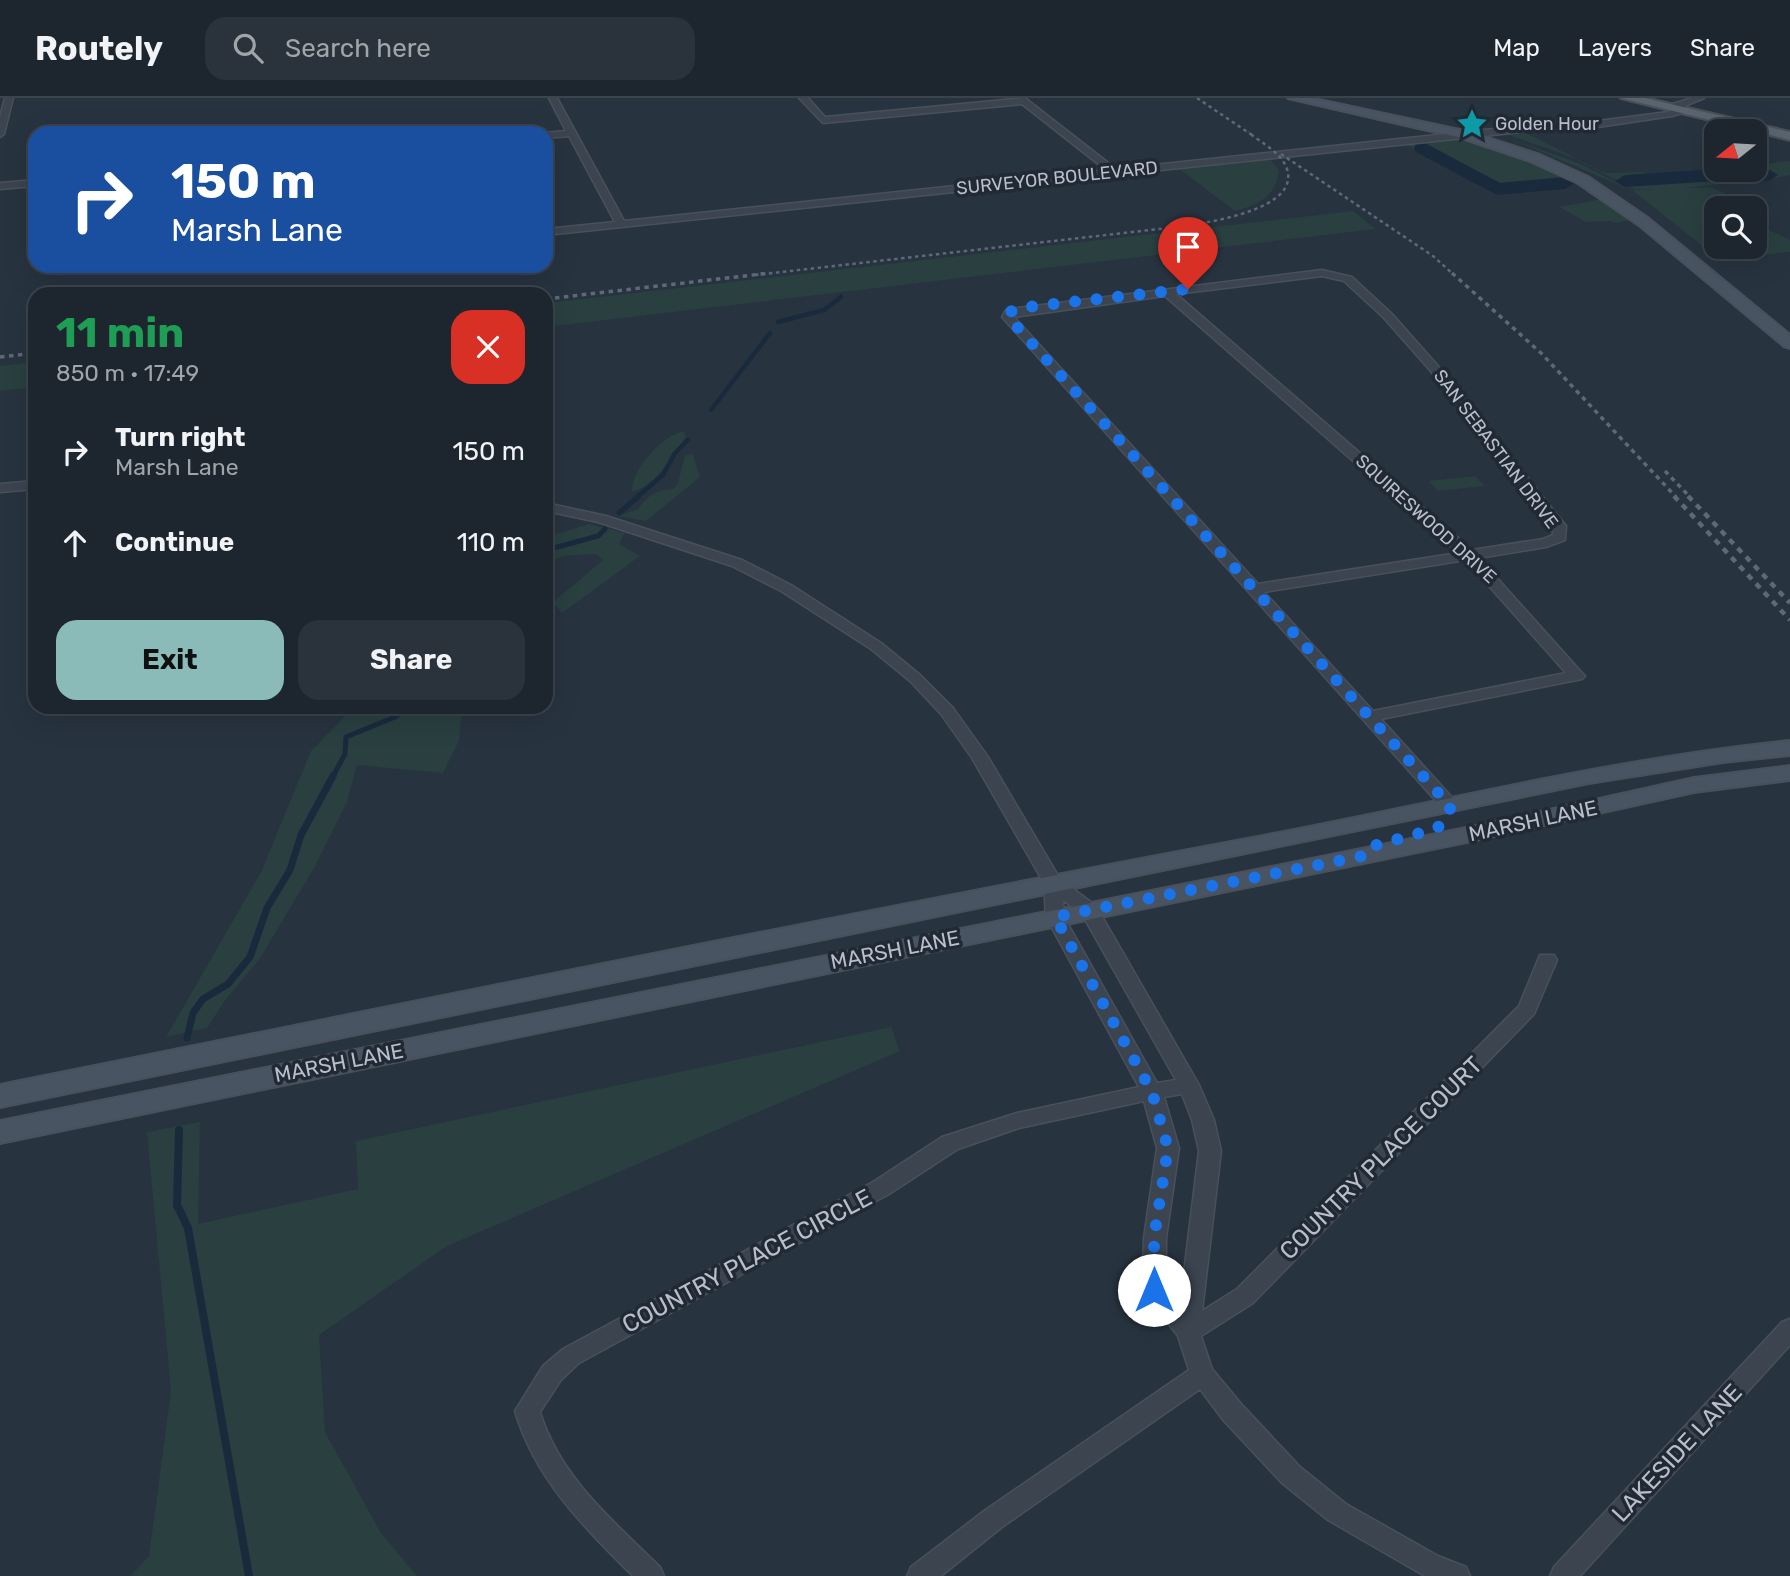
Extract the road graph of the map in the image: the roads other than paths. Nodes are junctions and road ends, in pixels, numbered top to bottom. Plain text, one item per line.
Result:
1 (9, 98) edge
2 (553, 98) edge
3 (803, 98) edge
4 (1294, 98) edge
5 (1321, 98) edge
6 (1628, 98) edge
7 (1700, 98) edge
8 (1022, 99) edge
9 (1661, 103) edge
10 (1682, 108) junction
11 (1718, 119) edge
12 (1635, 120) junction
13 (1704, 121) edge
14 (1568, 124) junction
15 (1790, 130) edge
16 (1768, 131) edge
17 (571, 133) junction
18 (1481, 133) junction
19 (0, 134) edge
20 (553, 134) edge
21 (1465, 135) junction
22 (1790, 136) edge
23 (1114, 172) junction
24 (28, 184) edge
25 (0, 186) edge
26 (621, 225) junction
27 (553, 231) edge
28 (1166, 291) junction
29 (1790, 323) edge
30 (1790, 343) edge
31 (28, 486) edge
32 (0, 488) edge
33 (553, 509) edge
34 (1471, 555) junction
35 (1255, 589) junction
36 (1369, 717) junction
37 (1790, 748) edge
38 (1790, 773) edge
39 (1451, 807) junction
40 (1564, 814) junction
41 (1368, 855) junction
42 (1053, 883) junction
43 (1089, 910) junction
44 (1055, 917) junction
45 (1547, 960) dead end
46 (1189, 1085) junction
47 (1152, 1092) junction
48 (0, 1096) edge
49 (0, 1132) edge
50 (1790, 1329) edge
51 (1188, 1332) junction
52 (1202, 1374) junction
53 (651, 1576) edge
54 (920, 1576) edge
55 (1457, 1576) edge
56 (1563, 1576) edge

1 - 19 street
2 - 17 street
3 - 8 street
4 - 21 main road
5 - 18 main road
6 - 9 main road
7 - 10 street, SURVEYOR BOULEVARD
8 - 23 street
9 - 10 main road
9 - 14 street, SURVEYOR BOULEVARD
10 - 11 main road
10 - 12 street, SURVEYOR BOULEVARD
10 - 15 main road
12 - 13 main road
12 - 14 street, SURVEYOR BOULEVARD
14 - 18 street, SURVEYOR BOULEVARD
16 - 22 main road
17 - 20 street
17 - 26 street
18 - 21 street, SURVEYOR BOULEVARD
18 - 29 main road
21 - 23 street, SURVEYOR BOULEVARD
21 - 30 main road
23 - 26 street, SURVEYOR BOULEVARD
24 - 25 street
26 - 27 street, SURVEYOR BOULEVARD
28 - 34 street, SQUIRESWOOD DRIVE
28 - 34 street, SAN SEBASTIAN DRIVE
28 - 35 street
31 - 32 street
33 - 42 street
34 - 35 street, SAN SEBASTIAN DRIVE
34 - 36 street, SQUIRESWOOD DRIVE
35 - 36 street
36 - 39 street
37 - 39 main road, MARSH LANE
38 - 40 main road, MARSH LANE
39 - 40 main road
39 - 41 main road
39 - 42 main road, MARSH LANE
40 - 41 main road, MARSH LANE
41 - 43 main road, MARSH LANE
42 - 43 street
42 - 44 street
42 - 48 main road, MARSH LANE
43 - 44 main road, MARSH LANE
43 - 46 street
44 - 47 street
44 - 49 main road, MARSH LANE
45 - 51 street, COUNTRY PLACE COURT
46 - 47 street, COUNTRY PLACE CIRCLE
46 - 51 street
47 - 51 street
47 - 53 street, COUNTRY PLACE CIRCLE
50 - 56 street, LAKESIDE LANE
51 - 52 street
52 - 54 street
52 - 55 street

